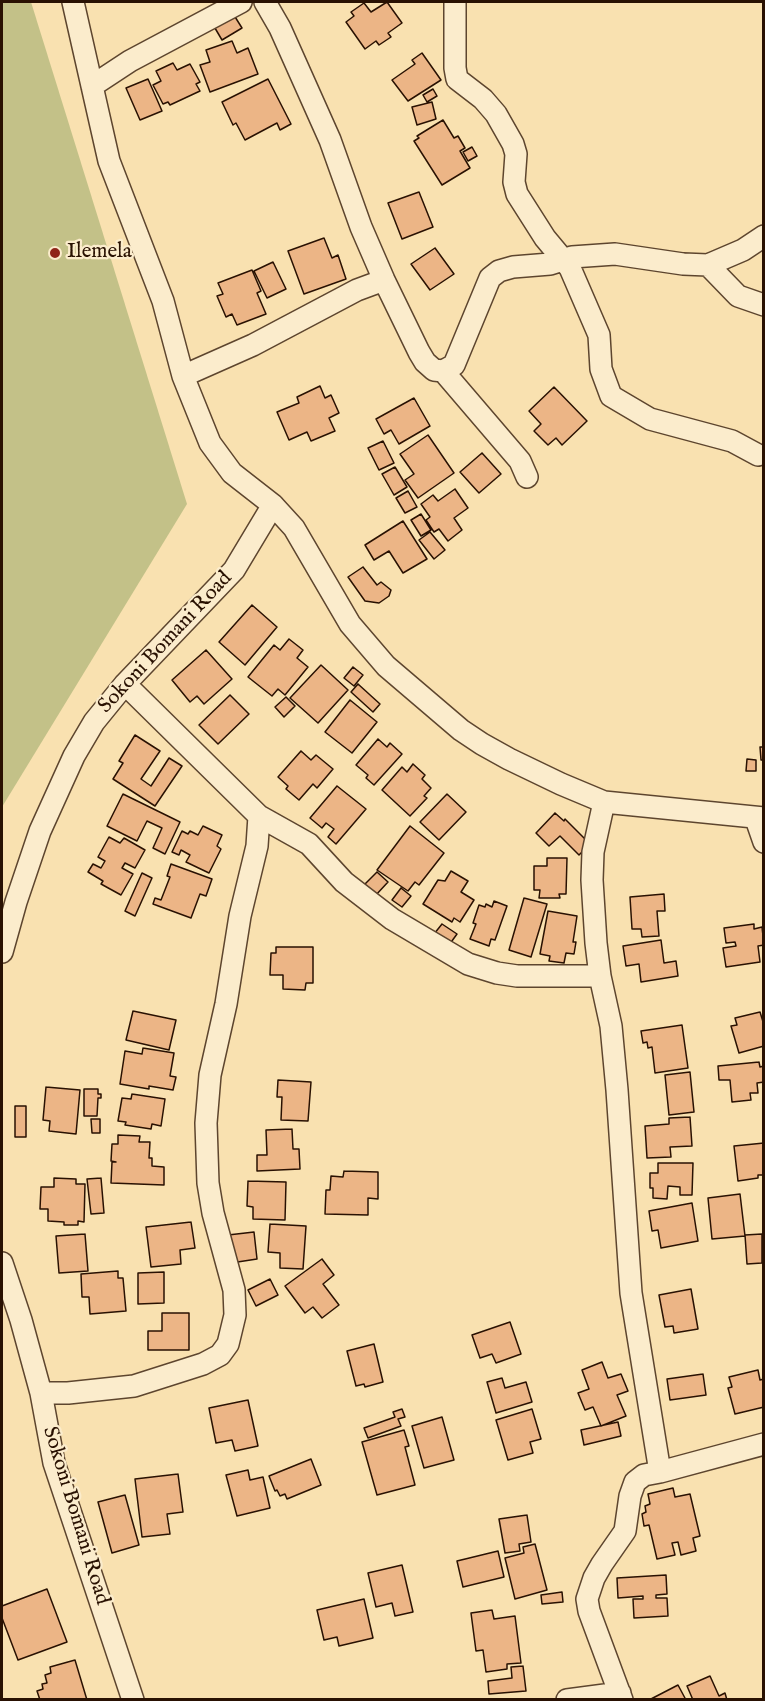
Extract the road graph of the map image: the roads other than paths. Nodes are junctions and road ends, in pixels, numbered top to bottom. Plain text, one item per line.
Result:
1 (73, 2) edge
2 (241, 2) edge
3 (265, 2) edge
4 (455, 2) edge
5 (93, 86) junction
6 (764, 236) edge
7 (564, 260) junction
8 (708, 266) junction
9 (384, 280) junction
10 (764, 305) edge
11 (444, 371) junction
12 (183, 375) junction
13 (758, 455) dead end
14 (527, 477) dead end
15 (273, 505) junction
16 (125, 684) junction
17 (604, 802) junction
18 (260, 816) junction
19 (760, 819) edge
20 (764, 842) edge
21 (2, 952) edge
22 (600, 976) junction
23 (2, 1263) edge
24 (41, 1393) junction
25 (764, 1444) edge
26 (660, 1472) junction
27 (621, 1696) edge
28 (133, 1700) edge
29 (567, 1700) edge

1 - 5 street
2 - 5 street
3 - 9 street
4 - 7 street
5 - 12 street
6 - 8 street
7 - 8 street
7 - 11 street
7 - 13 street
8 - 10 street
9 - 11 street
9 - 12 street
11 - 14 street
12 - 15 street
15 - 16 street, Sokoni Bomani Road
15 - 17 street
16 - 18 street
16 - 21 street, Sokoni Bomani Road
17 - 19 street
17 - 22 street
18 - 22 street
18 - 24 street
19 - 20 street
22 - 26 street
23 - 24 street, Sokoni Bomani Road
24 - 28 street, Sokoni Bomani Road
25 - 26 street
26 - 27 street
27 - 29 street

